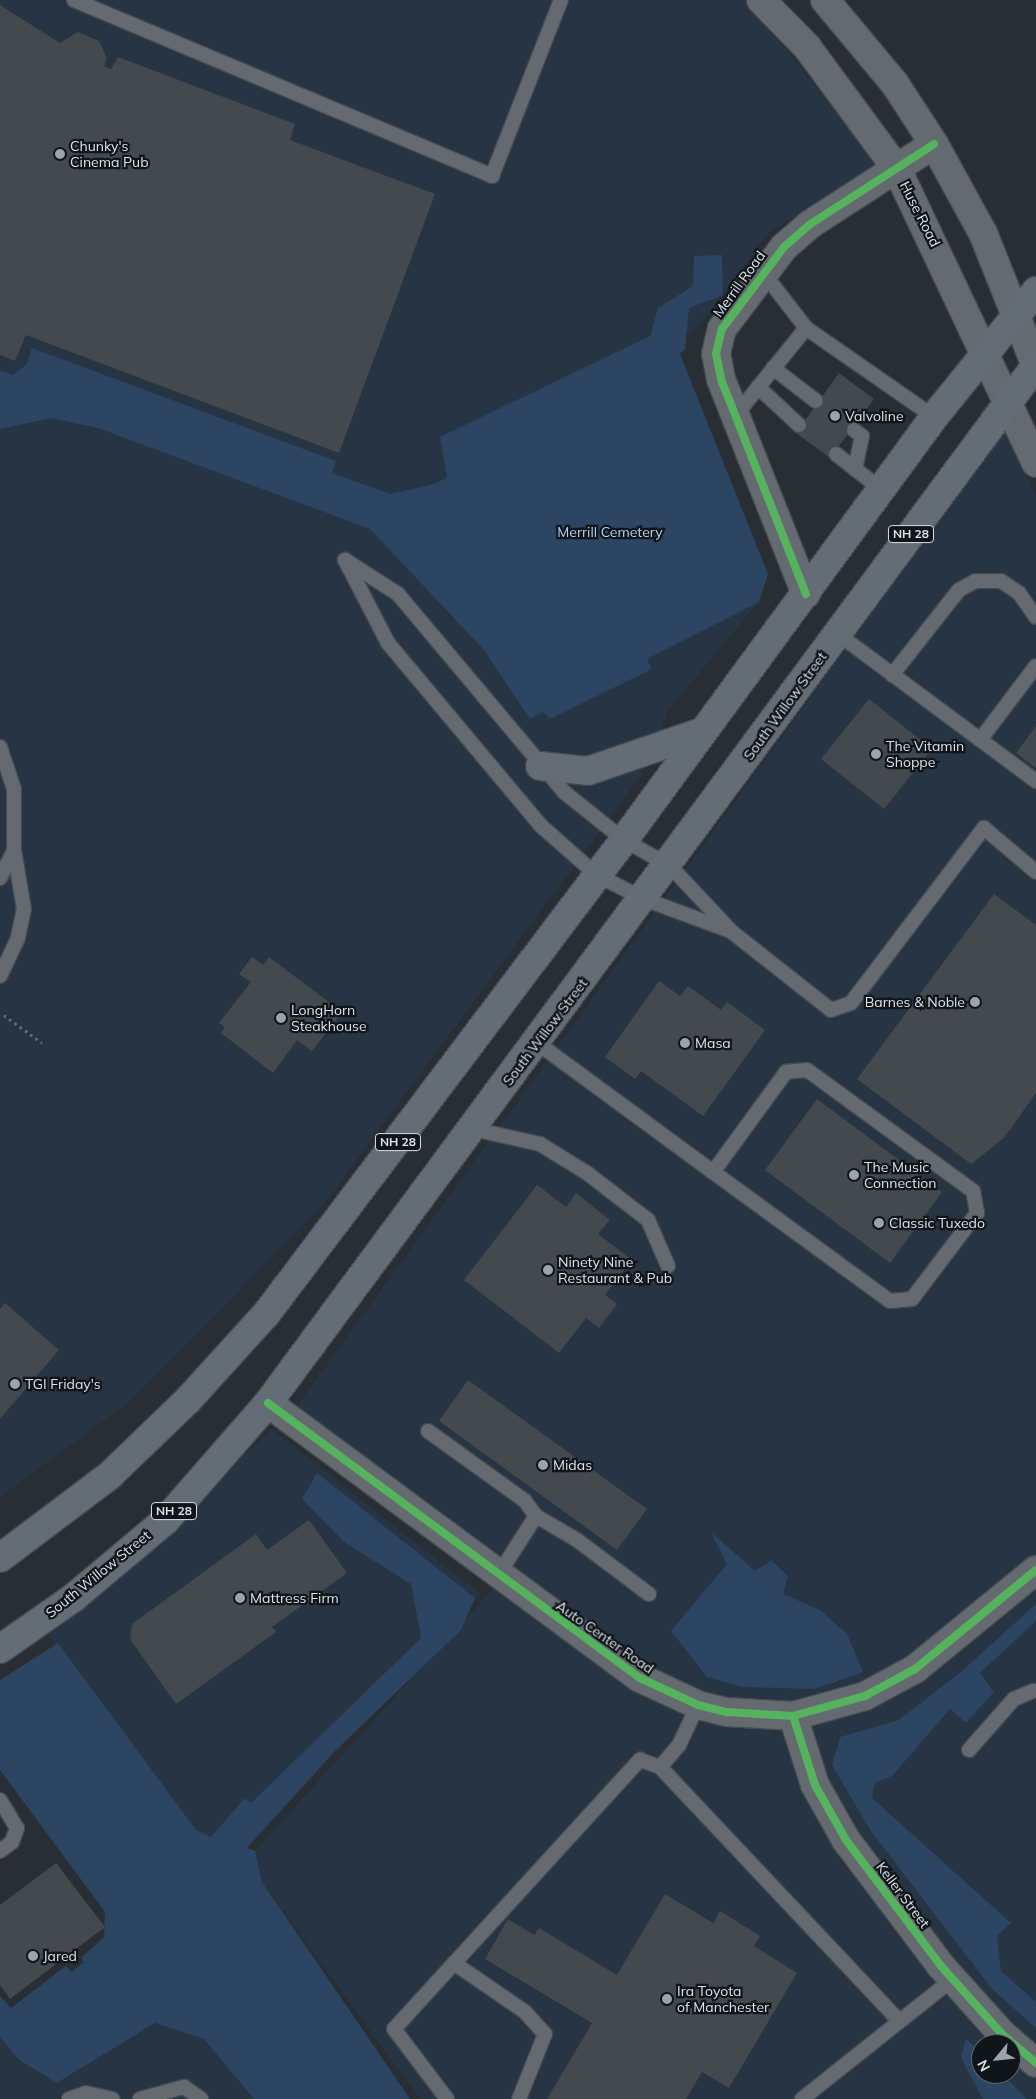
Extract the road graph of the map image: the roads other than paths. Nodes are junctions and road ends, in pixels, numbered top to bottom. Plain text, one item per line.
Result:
1 (74, 0) edge
2 (561, 0) edge
3 (761, 0) edge
4 (825, 0) edge
5 (934, 144) junction
6 (897, 169) junction
7 (762, 271) junction
8 (1036, 291) edge
9 (1014, 316) junction
10 (806, 328) junction
11 (983, 353) junction
12 (1036, 366) edge
13 (773, 368) junction
14 (758, 387) junction
15 (816, 401) dead end
16 (1006, 402) junction
17 (735, 416) junction
18 (934, 417) junction
19 (800, 425) dead end
20 (854, 430) dead end
21 (836, 454) dead end
22 (1036, 463) edge
23 (855, 469) junction
24 (882, 490) junction
25 (806, 594) junction
26 (1036, 617) edge
27 (838, 634) junction
28 (1036, 666) edge
29 (892, 674) junction
30 (701, 732) junction
31 (980, 740) junction
32 (0, 747) edge
33 (540, 766) junction
34 (1036, 782) edge
35 (624, 840) junction
36 (14, 850) junction
37 (670, 866) junction
38 (1036, 872) edge
39 (597, 874) junction
40 (0, 878) edge
41 (644, 899) junction
42 (732, 932) junction
43 (0, 976) edge
44 (536, 1042) junction
45 (473, 1129) junction
46 (713, 1172) junction
47 (668, 1266) dead end
48 (268, 1403) junction
49 (428, 1432) dead end
50 (536, 1516) junction
51 (0, 1558) edge
52 (1036, 1570) edge
53 (498, 1576) junction
54 (649, 1594) dead end
55 (0, 1649) edge
56 (1033, 1692) dead end
57 (698, 1705) junction
58 (793, 1716) junction
59 (969, 1750) dead end
60 (660, 1767) junction
61 (0, 1800) edge
62 (0, 1851) edge
63 (454, 1963) junction
64 (953, 1979) junction
65 (899, 2021) junction
66 (1036, 2063) edge
67 (69, 2099) edge
68 (112, 2099) edge
69 (140, 2099) edge
70 (201, 2099) edge
71 (447, 2099) edge
72 (519, 2099) edge
73 (802, 2099) edge

1 - 2 lane
3 - 6 street, Huse Road
4 - 5 street
5 - 6 street, Merrill Road
5 - 9 street
6 - 7 street, Merrill Road
6 - 11 street, Huse Road
7 - 10 lane
7 - 17 street, Merrill Road
8 - 9 main road, NH 28
9 - 11 main road, NH 28
9 - 12 street
10 - 13 lane
10 - 18 lane
11 - 16 street, Huse Road
11 - 18 main road, NH 28
12 - 16 main road, South Willow Street / NH 28
13 - 14 lane
13 - 15 lane
14 - 17 lane
14 - 19 lane
16 - 22 street, Huse Road
16 - 27 main road, South Willow Street / NH 28
17 - 25 street, Merrill Road
18 - 24 main road, NH 28
20 - 23 lane
21 - 23 lane
23 - 24 lane
24 - 25 main road, NH 28
25 - 30 main road, NH 28
26 - 29 lane
27 - 29 lane
27 - 37 main road, South Willow Street / NH 28
28 - 31 lane
29 - 31 lane
30 - 33 main road
30 - 35 main road, NH 28
31 - 34 lane
32 - 36 lane
33 - 35 lane
33 - 39 lane
35 - 37 lane
35 - 39 main road, NH 28
36 - 40 lane
36 - 43 lane
37 - 41 main road, South Willow Street / NH 28
37 - 42 lane
38 - 42 lane
39 - 41 lane
39 - 51 main road, NH 28
41 - 42 lane
41 - 44 main road, South Willow Street / NH 28
44 - 45 main road, South Willow Street / NH 28
44 - 46 lane
45 - 47 lane
45 - 48 main road, South Willow Street / NH 28
46 - 46 lane
48 - 53 street, Auto Center Road
48 - 55 main road, South Willow Street / NH 28
49 - 50 lane
50 - 53 lane
50 - 54 lane
52 - 58 street, Auto Center Road
53 - 57 street, Auto Center Road
56 - 59 lane
57 - 58 street, Auto Center Road
57 - 60 lane
58 - 64 street, Keller Street
60 - 63 lane
60 - 65 lane
61 - 62 lane
63 - 71 lane
63 - 72 lane
64 - 65 lane
64 - 66 street, Keller Street
65 - 73 lane
67 - 68 lane
69 - 70 lane

